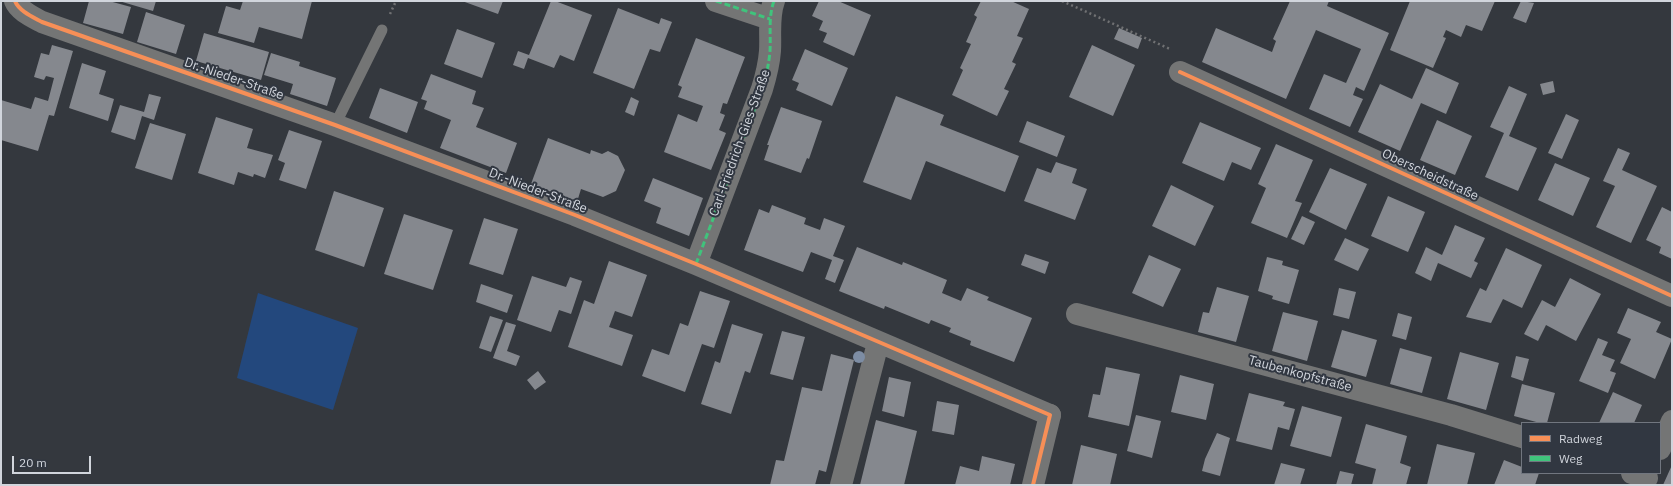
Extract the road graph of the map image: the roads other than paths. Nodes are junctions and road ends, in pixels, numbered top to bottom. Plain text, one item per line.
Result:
1 (15, 1) edge
2 (716, 1) edge
3 (772, 10) edge
4 (382, 30) dead end
5 (1178, 62) road end
6 (335, 125) junction
7 (696, 264) junction
8 (1672, 296) edge
9 (1077, 314) dead end
10 (878, 343) junction
11 (1671, 424) edge
12 (1521, 437) edge
13 (1661, 447) edge
14 (841, 485) edge
15 (1033, 485) edge

1 - 6 street, Dr.-Nieder-Straße
2 - 3 street, Carl-Friedrich-Gies-Straße
3 - 7 street, Carl-Friedrich-Gies-Straße
4 - 6 lane
5 - 8 street, Oberscheidstraße
6 - 7 street, Dr.-Nieder-Straße
7 - 10 street, Dr.-Nieder-Straße
9 - 12 street, Taubenkopfstraße
10 - 14 street
10 - 15 street, Dr.-Nieder-Straße
11 - 13 street

